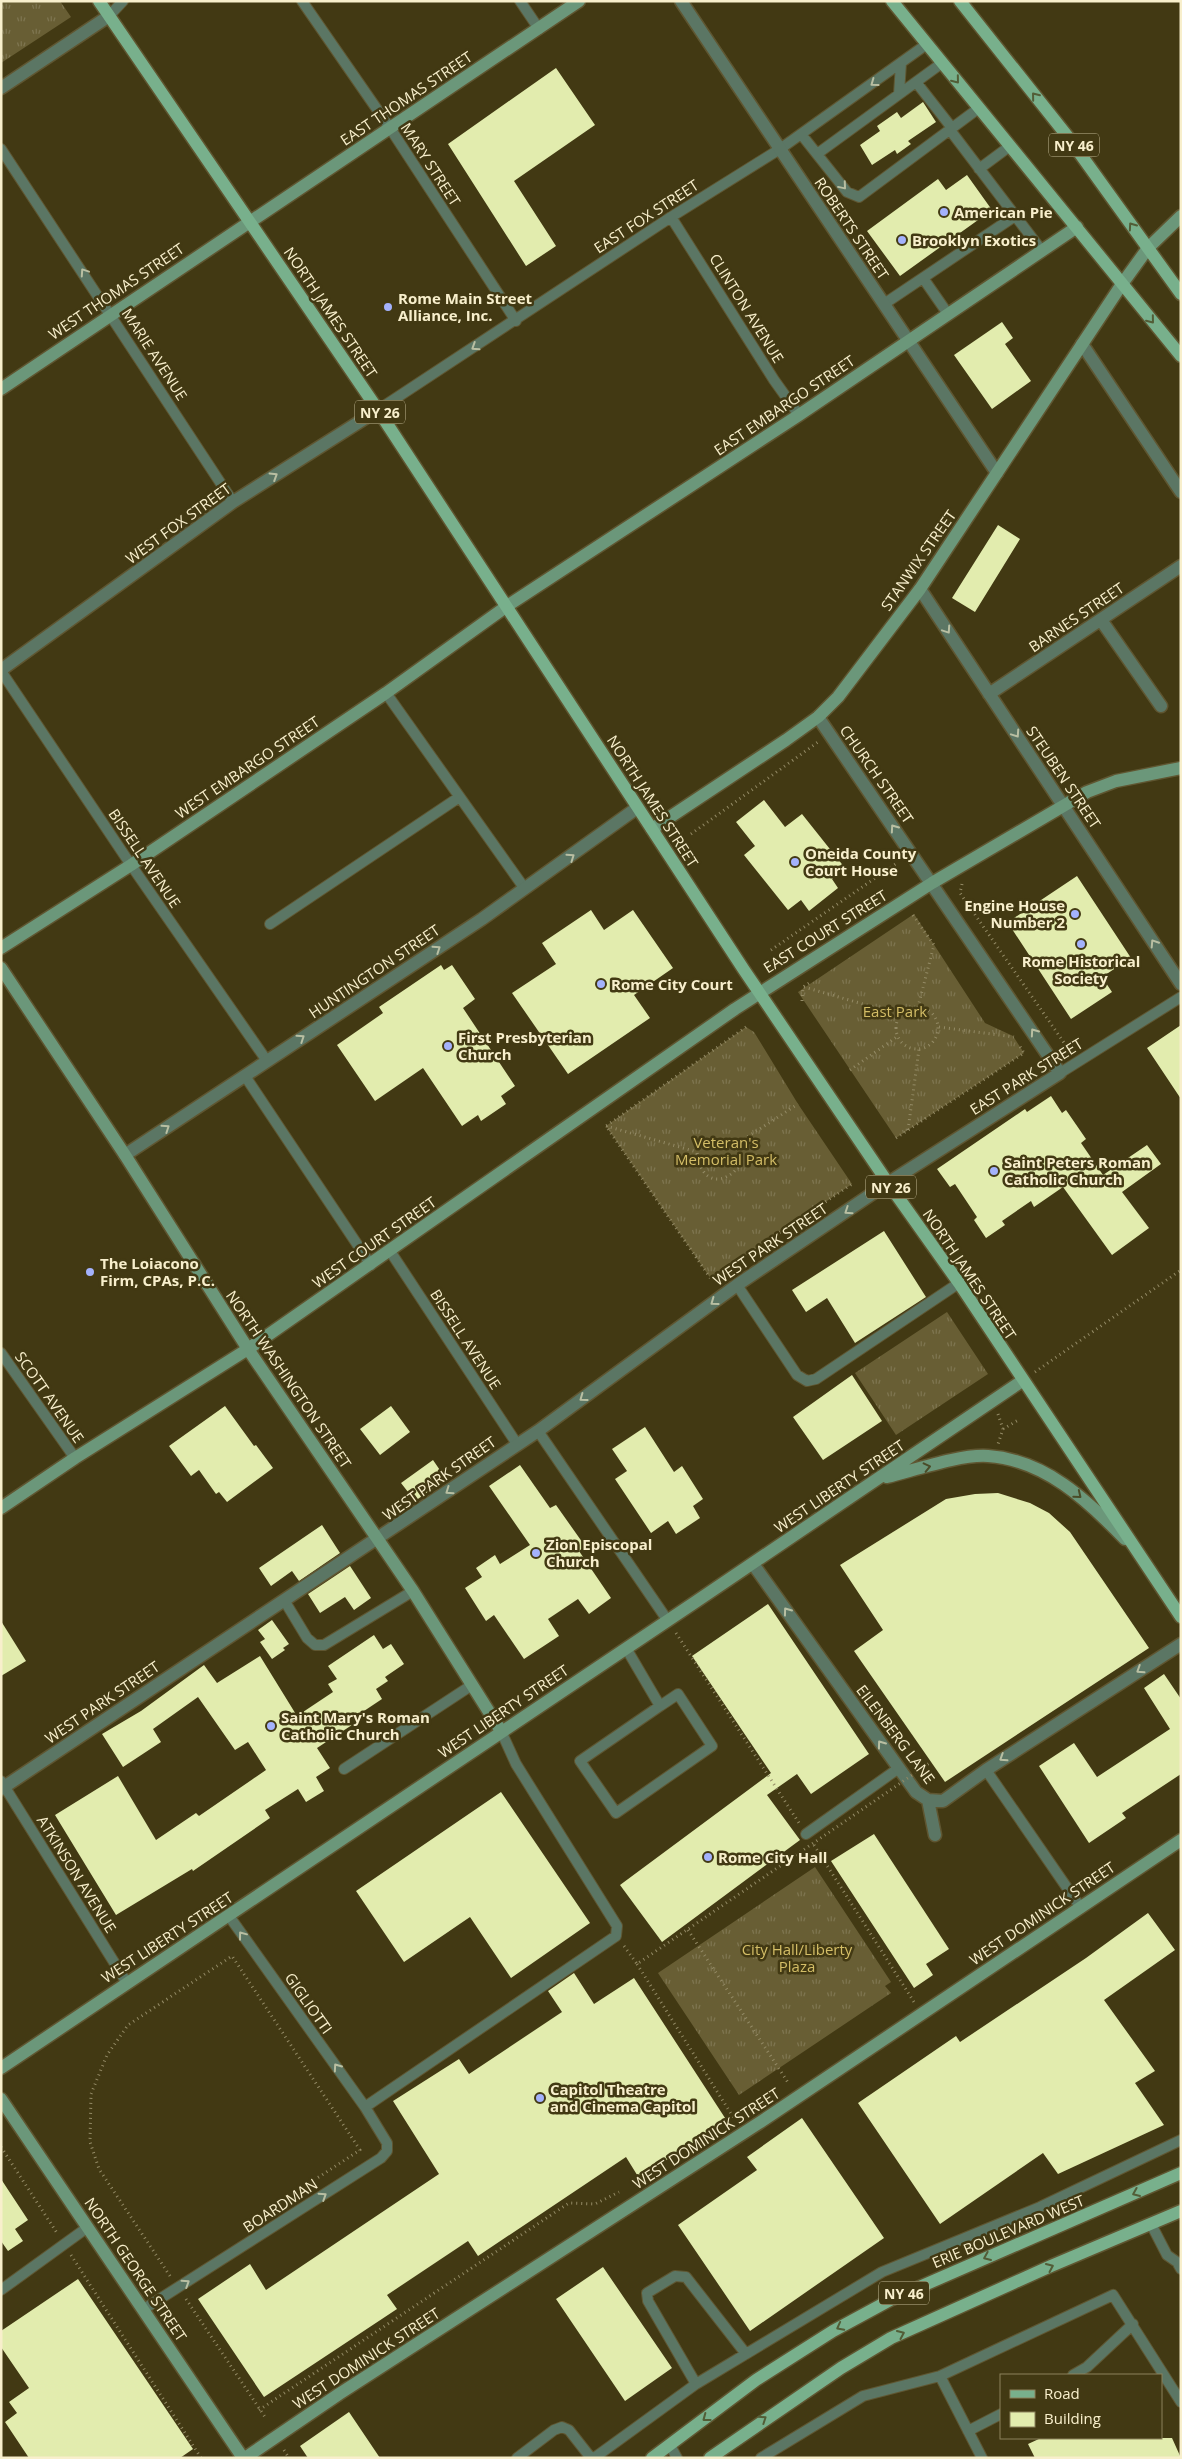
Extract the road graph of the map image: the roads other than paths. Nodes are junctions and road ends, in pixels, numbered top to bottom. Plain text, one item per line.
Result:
1 (99, 1) edge
2 (123, 1) edge
3 (302, 1) edge
4 (520, 1) edge
5 (580, 1) edge
6 (681, 1) edge
7 (892, 1) edge
8 (960, 1) edge
9 (109, 16) junction
10 (538, 29) junction
11 (927, 44) junction
12 (901, 63) junction
13 (942, 63) junction
14 (916, 82) junction
15 (1, 88) edge
16 (899, 94) junction
17 (979, 108) junction
18 (390, 128) junction
19 (951, 129) junction
20 (801, 134) junction
21 (1010, 146) junction
22 (1, 148) edge
23 (780, 149) junction
24 (817, 154) junction
25 (979, 169) junction
26 (671, 216) junction
27 (1015, 216) junction
28 (1181, 216) edge
29 (250, 221) junction
30 (1076, 227) junction
31 (1148, 248) junction
32 (1042, 251) junction
33 (923, 278) junction
34 (1122, 284) junction
35 (1181, 294) edge
36 (884, 304) junction
37 (111, 313) junction
38 (948, 314) junction
39 (516, 321) junction
40 (909, 341) junction
41 (1082, 344) junction
42 (1181, 356) edge
43 (1, 388) edge
44 (378, 410) junction
45 (799, 415) junction
46 (997, 473) junction
47 (1181, 492) edge
48 (233, 502) junction
49 (1181, 566) edge
50 (920, 589) junction
51 (507, 606) junction
52 (1101, 620) junction
53 (1, 671) edge
54 (386, 693) junction
55 (989, 694) junction
56 (1161, 706) dead end
57 (818, 717) junction
58 (1181, 768) edge
59 (458, 798) junction
60 (1063, 804) junction
61 (637, 808) junction
62 (652, 829) junction
63 (131, 865) junction
64 (932, 883) junction
65 (524, 889) junction
66 (270, 924) dead end
67 (1, 948) edge
68 (1, 968) edge
69 (1181, 984) edge
70 (759, 993) junction
71 (1181, 997) edge
72 (267, 1061) junction
73 (1060, 1073) junction
74 (244, 1076) junction
75 (125, 1155) junction
76 (888, 1183) junction
77 (390, 1251) junction
78 (371, 1265) junction
79 (959, 1283) junction
80 (737, 1285) junction
81 (248, 1349) junction
82 (1, 1353) edge
83 (1022, 1381) junction
84 (538, 1431) junction
85 (517, 1444) junction
86 (75, 1458) junction
87 (880, 1478) junction
88 (1, 1508) edge
89 (377, 1540) junction
90 (1132, 1545) junction
91 (753, 1564) junction
92 (412, 1591) junction
93 (284, 1600) junction
94 (1181, 1617) edge
95 (668, 1621) junction
96 (1181, 1644) edge
97 (626, 1648) junction
98 (472, 1686) junction
99 (660, 1706) junction
100 (501, 1731) junction
101 (899, 1768) junction
102 (344, 1769) dead end
103 (986, 1770) junction
104 (3, 1786) edge
105 (928, 1800) junction
106 (806, 1834) road end
107 (935, 1835) dead end
108 (1181, 1840) edge
109 (1081, 1908) junction
110 (229, 1916) junction
111 (127, 1983) junction
112 (1, 2068) edge
113 (1, 2099) edge
114 (365, 2107) junction
115 (1181, 2140) edge
116 (1181, 2173) edge
117 (1181, 2211) edge
118 (1151, 2224) junction
119 (88, 2227) junction
120 (1180, 2264) edge
121 (1, 2290) edge
122 (144, 2309) junction
123 (1133, 2324) junction
124 (746, 2354) junction
125 (1074, 2374) edge
126 (940, 2376) junction
127 (696, 2384) junction
128 (1181, 2402) edge
129 (1000, 2415) edge
130 (968, 2431) junction
131 (670, 2445) junction
132 (244, 2458) edge
133 (517, 2458) edge
134 (593, 2458) edge
135 (652, 2458) edge
136 (677, 2458) edge
137 (710, 2458) edge
138 (761, 2458) edge
139 (982, 2458) edge

1 - 9 main road, NORTH JAMES STREET / NY 26
2 - 9 lane
3 - 18 lane, MARY STREET
4 - 10 lane
5 - 10 street, EAST THOMAS STREET
6 - 23 street, ROBERTS STREET
7 - 11 main road
31 -> 8 main road, NY 46
9 - 15 street
9 - 29 main road, NORTH JAMES STREET / NY 26
10 - 18 street, EAST THOMAS STREET
11 - 12 lane, EAST FOX STREET
11 - 13 main road
12 - 16 lane
12 -> 20 lane, EAST FOX STREET
13 - 14 lane
13 -> 17 main road
14 - 16 lane
14 - 19 lane
16 - 24 lane
17 - 19 lane
17 - 21 main road
18 - 29 street, EAST THOMAS STREET
18 - 39 lane, MARY STREET
24 -> 19 lane
19 - 25 lane
20 - 23 lane, EAST FOX STREET
20 - 24 lane
21 - 25 lane
21 - 30 main road
37 -> 22 lane, MARIE AVENUE
23 - 26 lane, EAST FOX STREET
23 - 36 street, ROBERTS STREET
25 - 27 lane
26 - 39 lane, EAST FOX STREET
26 - 45 lane, CLINTON AVENUE
27 - 32 lane
27 - 33 lane
28 - 31 street, STANWIX STREET
29 - 37 street, WEST THOMAS STREET
29 - 44 main road, NORTH JAMES STREET / NY 26
30 - 32 street, EAST EMBARGO STREET
30 - 34 main road
31 - 34 street, STANWIX STREET
31 - 35 main road, NY 46
32 - 38 street, EAST EMBARGO STREET
33 - 36 lane
33 - 38 lane
34 - 41 street, STANWIX STREET
34 -> 42 main road
36 - 40 street, ROBERTS STREET
37 - 43 street, WEST THOMAS STREET
37 - 48 lane, MARIE AVENUE
38 - 40 street, EAST EMBARGO STREET
39 -> 44 lane, EAST FOX STREET
40 - 45 street, EAST EMBARGO STREET
40 - 46 street, ROBERTS STREET
41 - 46 street, STANWIX STREET
41 - 47 street
48 -> 44 street, WEST FOX STREET
44 - 51 main road, NORTH JAMES STREET / NY 26
45 - 51 street, EAST EMBARGO STREET
46 - 50 street, STANWIX STREET
48 - 53 street, WEST FOX STREET
49 - 52 street, BARNES STREET
50 -> 55 street, STEUBEN STREET
50 - 57 street, STANWIX STREET
51 - 54 street, WEST EMBARGO STREET
51 - 61 main road, NORTH JAMES STREET / NY 26
52 - 55 street, BARNES STREET
52 - 56 street
53 - 63 lane, BISSELL AVENUE
54 - 59 lane
54 - 63 street, WEST EMBARGO STREET
55 -> 60 street, STEUBEN STREET
57 - 62 street, STANWIX STREET
64 -> 57 street, CHURCH STREET
58 - 60 street, EAST COURT STREET
59 - 65 lane
59 - 66 lane
60 - 64 street, EAST COURT STREET
69 -> 60 street, STEUBEN STREET
61 - 62 main road, NORTH JAMES STREET / NY 26
65 -> 61 street, HUNTINGTON STREET
62 - 70 main road, NORTH JAMES STREET / NY 26
63 - 67 street, WEST EMBARGO STREET
63 - 72 lane, BISSELL AVENUE
64 - 70 street, EAST COURT STREET
73 -> 64 street, CHURCH STREET
72 -> 65 street, HUNTINGTON STREET
68 - 75 street, NORTH WASHINGTON STREET
70 - 76 main road, NORTH JAMES STREET / NY 26
70 - 77 street, WEST COURT STREET
71 - 73 lane, EAST PARK STREET
72 - 74 street, HUNTINGTON STREET
73 - 76 street, EAST PARK STREET
75 -> 74 street, HUNTINGTON STREET
74 - 78 lane
75 - 81 street, NORTH WASHINGTON STREET
76 - 79 main road, NORTH JAMES STREET / NY 26
76 -> 80 street, WEST PARK STREET
77 - 78 street, WEST COURT STREET
77 - 85 lane, BISSELL AVENUE
78 - 81 street, WEST COURT STREET
79 - 80 lane
79 - 83 main road, NORTH JAMES STREET / NY 26
80 -> 84 street, WEST PARK STREET
81 - 86 street, WEST COURT STREET
81 - 89 street, NORTH WASHINGTON STREET
82 - 86 lane, SCOTT AVENUE
83 - 87 street, WEST LIBERTY STREET
83 - 90 main road, NORTH JAMES STREET / NY 26
84 - 85 street, WEST PARK STREET
84 - 95 lane
85 -> 89 street, WEST PARK STREET
86 - 88 street, WEST COURT STREET
87 -> 90 street
87 - 91 street, WEST LIBERTY STREET
89 - 92 street, NORTH WASHINGTON STREET
89 - 93 street, WEST PARK STREET
90 - 94 main road, NORTH JAMES STREET / NY 26
91 - 95 street, WEST LIBERTY STREET
101 -> 91 street, EILENBERG LANE
92 - 93 lane
92 - 98 street, NORTH WASHINGTON STREET
93 - 104 street, WEST PARK STREET
95 - 97 street, WEST LIBERTY STREET
96 -> 103 street, EILENBERG LANE
97 - 99 lane
97 - 100 street, WEST LIBERTY STREET
98 - 100 street, NORTH WASHINGTON STREET
98 - 102 lane
99 - 99 lane
100 - 110 street, WEST LIBERTY STREET
100 - 114 lane
101 - 105 street, EILENBERG LANE
101 - 106 lane
103 - 105 street, EILENBERG LANE
103 - 109 lane
104 - 111 lane, ATKINSON AVENUE
105 - 107 street
108 - 109 street, WEST DOMINICK STREET
109 - 132 street, WEST DOMINICK STREET
110 - 111 street, WEST LIBERTY STREET
114 -> 110 lane, GIGLIOTTI
111 - 112 street, WEST LIBERTY STREET
113 - 119 street, NORTH GEORGE STREET
122 -> 114 lane, BOARDMAN
115 - 124 lane
116 -> 131 main road, ERIE BOULEVARD WEST / NY 46
117 - 118 main road, NY 46
118 - 120 lane
137 -> 118 main road, NY 46
119 - 121 lane
119 - 122 street, NORTH GEORGE STREET
122 - 132 street, NORTH GEORGE STREET
123 - 125 lane
123 - 126 lane
123 - 128 lane
124 - 127 lane
124 - 127 lane
126 - 130 lane
126 - 138 lane
127 - 134 lane
129 - 130 lane
130 - 139 lane
131 - 135 main road, ERIE BOULEVARD WEST / NY 46
131 - 136 lane
133 - 134 lane

